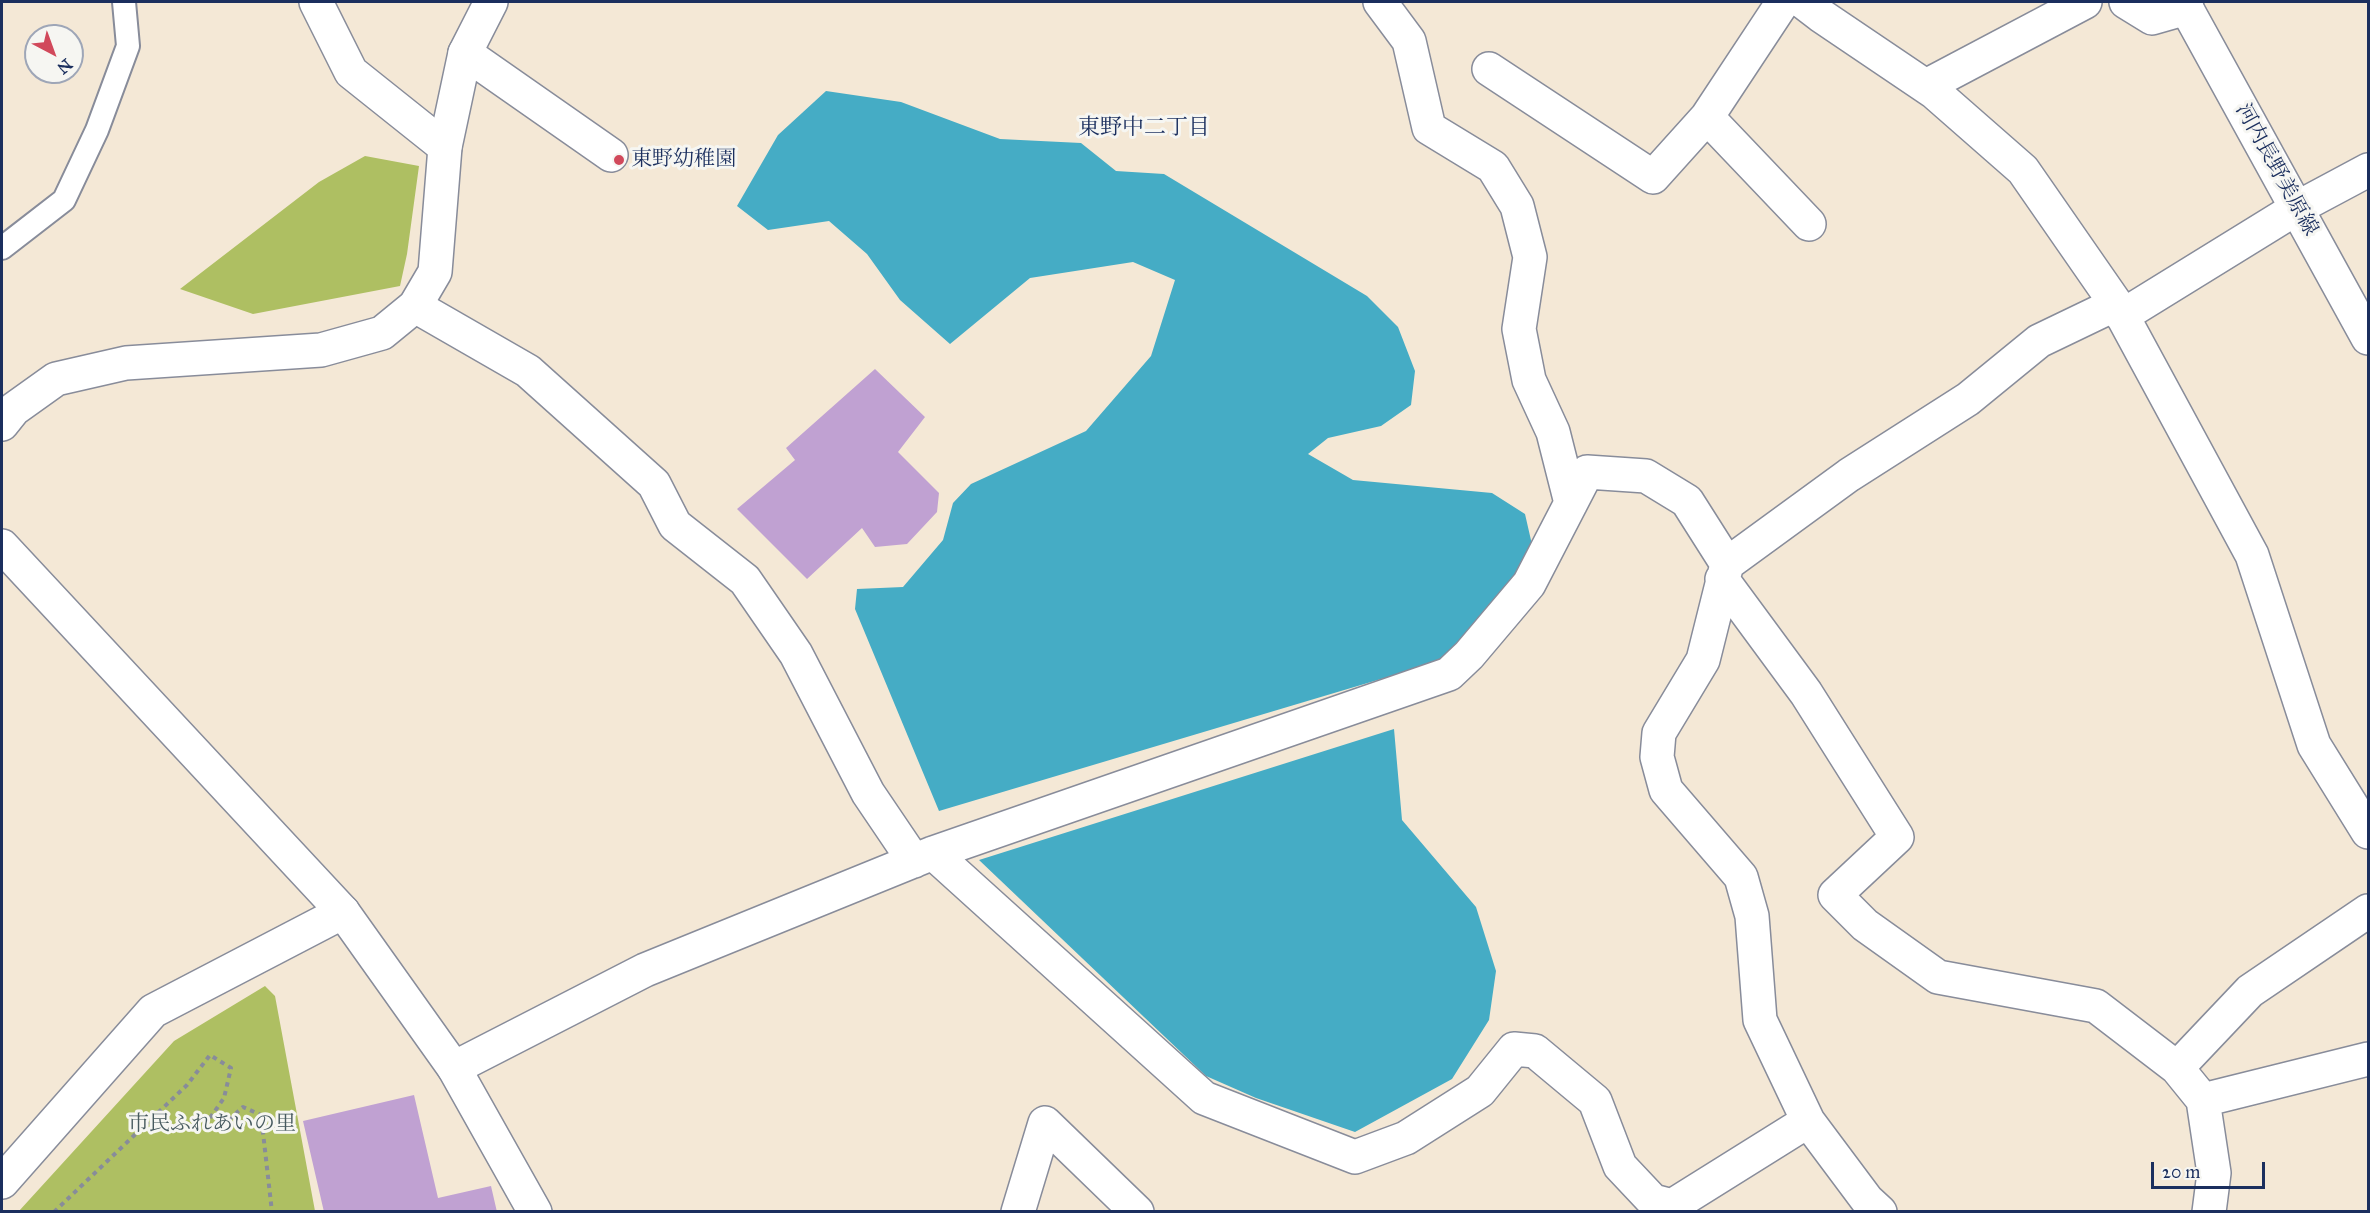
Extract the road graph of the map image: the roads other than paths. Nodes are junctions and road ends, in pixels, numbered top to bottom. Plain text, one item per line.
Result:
1 (124, 2) edge
2 (316, 2) edge
3 (491, 2) edge
4 (1380, 2) edge
5 (1783, 2) edge
6 (1803, 2) edge
7 (2085, 2) edge
8 (2126, 2) edge
9 (2185, 5) edge
10 (465, 53) junction
11 (1489, 69) dead end
12 (1926, 86) junction
13 (1707, 117) junction
14 (445, 147) junction
15 (611, 155) dead end
16 (2368, 170) edge
17 (2297, 208) junction
18 (1809, 224) dead end
19 (2, 248) edge
20 (415, 306) junction
21 (2119, 310) junction
22 (2368, 338) edge
23 (2, 424) edge
24 (1571, 503) junction
25 (2, 546) edge
26 (1724, 572) junction
27 (2368, 832) edge
28 (923, 857) junction
29 (2368, 911) edge
30 (343, 912) junction
31 (2368, 1059) edge
32 (454, 1068) junction
33 (2177, 1068) junction
34 (2203, 1100) junction
35 (1808, 1121) junction
36 (2, 1182) edge
37 (535, 1212) edge
38 (1018, 1212) edge
39 (1137, 1212) edge
40 (1880, 1212) edge
41 (2209, 1212) edge

1 - 19 lane
2 - 14 street
3 - 10 street
4 - 24 street
5 - 13 street
6 - 12 street
7 - 12 street
8 - 9 street
9 - 17 street, 河内長野美原線
10 - 14 street
10 - 15 street
11 - 13 street
12 - 21 street
13 - 18 street
14 - 20 street
16 - 17 street
17 - 21 street
17 - 22 street, 河内長野美原線
20 - 23 street
20 - 28 street
21 - 26 street
21 - 27 street
24 - 26 street
24 - 28 street
25 - 30 street
26 - 33 street
26 - 35 street
28 - 32 street
28 - 35 street
29 - 33 street
30 - 32 street
30 - 36 street
31 - 34 street
32 - 37 street
33 - 34 street
34 - 41 street
35 - 40 street
38 - 39 street

